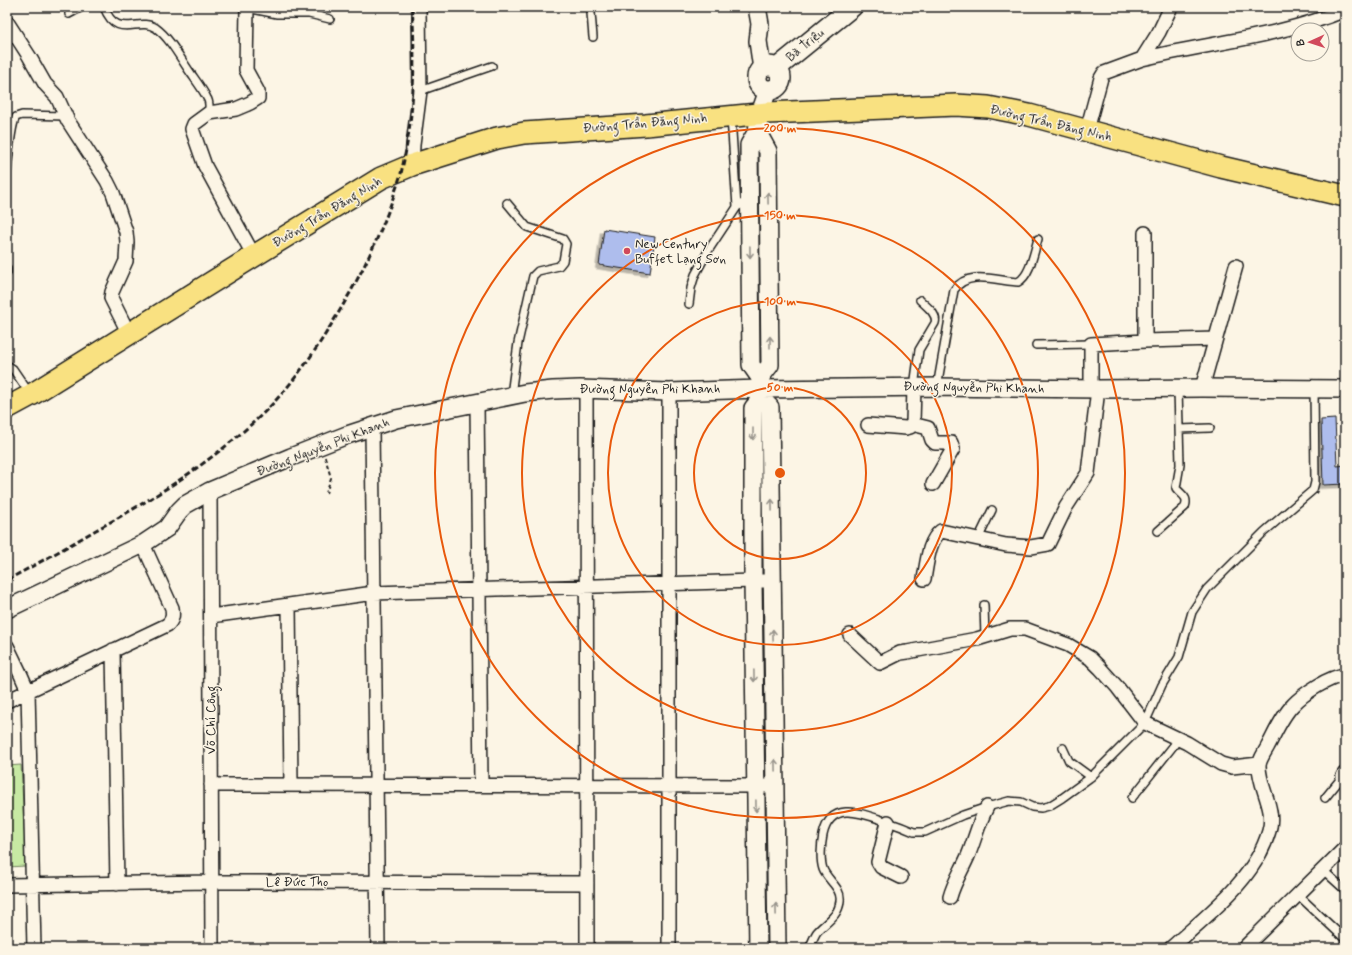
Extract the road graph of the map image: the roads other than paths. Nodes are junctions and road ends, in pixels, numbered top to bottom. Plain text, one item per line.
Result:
1 (82, 7) edge
2 (104, 7) edge
3 (247, 7) edge
4 (419, 7) edge
5 (757, 7) edge
6 (852, 7) edge
7 (1171, 7) edge
8 (1345, 10) edge
9 (591, 13) dead end
10 (69, 14) dead end
11 (330, 19) dead end
12 (7, 22) edge
13 (593, 36) dead end
14 (1142, 59) junction
15 (492, 66) dead end
16 (771, 68) junction
17 (768, 90) joint
18 (420, 91) junction
19 (209, 113) junction
20 (65, 116) junction
21 (731, 116) junction
22 (758, 122) junction
23 (1087, 130) junction
24 (412, 165) junction
25 (7, 173) edge
26 (1345, 196) edge
27 (507, 203) dead end
28 (743, 203) junction
29 (1146, 232) dead end
30 (1038, 239) dead end
31 (254, 256) junction
32 (1236, 266) dead end
33 (7, 269) edge
34 (7, 273) edge
35 (920, 300) dead end
36 (690, 304) dead end
37 (129, 334) junction
38 (1215, 338) junction
39 (1145, 341) junction
40 (1091, 344) junction
41 (1036, 345) dead end
42 (7, 365) edge
43 (914, 387) junction
44 (937, 387) junction
45 (761, 388) junction
46 (1178, 388) junction
47 (1202, 388) junction
48 (1314, 388) junction
49 (1094, 389) junction
50 (1345, 389) edge
51 (586, 390) junction
52 (669, 392) junction
53 (31, 395) junction
54 (511, 396) junction
55 (476, 403) junction
56 (7, 408) edge
57 (912, 424) junction
58 (868, 425) dead end
59 (372, 427) junction
60 (1210, 428) dead end
61 (1179, 429) junction
62 (933, 484) dead end
63 (210, 491) junction
64 (992, 510) dead end
65 (1158, 531) dead end
66 (978, 539) junction
67 (143, 544) junction
68 (924, 579) dead end
69 (753, 581) junction
70 (773, 581) junction
71 (669, 583) junction
72 (586, 586) junction
73 (479, 590) junction
74 (374, 593) junction
75 (289, 605) junction
76 (984, 605) dead end
77 (7, 609) edge
78 (211, 616) junction
79 (850, 635) dead end
80 (985, 637) junction
81 (7, 646) edge
82 (113, 650) junction
83 (1345, 675) edge
84 (28, 691) junction
85 (7, 701) edge
86 (1145, 723) junction
87 (1178, 740) junction
88 (1063, 748) dead end
89 (1259, 764) junction
90 (1344, 776) edge
91 (1091, 777) junction
92 (211, 785) junction
93 (291, 785) junction
94 (376, 785) junction
95 (481, 786) junction
96 (587, 786) junction
97 (670, 786) junction
98 (756, 786) junction
99 (775, 786) junction
100 (1132, 798) dead end
101 (1325, 798) dead end
102 (987, 806) junction
103 (888, 822) junction
104 (1345, 848) edge
105 (1323, 870) junction
106 (900, 876) dead end
107 (212, 882) junction
108 (377, 882) junction
109 (587, 883) junction
110 (118, 884) junction
111 (7, 885) edge
112 (33, 886) junction
113 (1345, 890) edge
114 (1298, 895) junction
115 (950, 897) dead end
116 (1345, 939) edge
117 (1245, 947) edge
118 (34, 948) edge
119 (212, 948) edge
120 (378, 948) edge
121 (587, 948) edge
122 (669, 948) edge
123 (758, 948) edge
124 (777, 948) edge
125 (809, 948) edge
126 (1107, 948) edge
127 (1112, 948) edge
128 (1171, 948) edge

1 - 10 lane
2 - 19 lane
3 - 11 lane
3 - 19 street
4 - 18 street
5 - 16 street
6 - 16 main road, Bà Triệu
7 - 14 street
8 - 14 street
9 - 13 lane
12 - 20 street
14 - 23 street
15 - 18 lane
16 - 17 main road
17 - 22 street
18 - 24 street
19 - 31 street
20 - 25 lane
20 - 37 street
21 - 22 main road, Đường Trần Đăng Ninh
21 - 24 main road, Đường Trần Đăng Ninh
21 - 28 lane
22 - 23 main road, Đường Trần Đăng Ninh
22 - 28 street
45 -> 22 street
23 - 26 main road, Đường Trần Đăng Ninh
24 - 31 main road, Đường Trần Đăng Ninh
27 - 54 lane
28 - 36 lane
28 -> 45 street
29 - 39 street
30 - 44 lane
31 - 37 main road, Đường Trần Đăng Ninh
32 - 38 street
33 - 34 lane
35 - 43 lane
37 - 53 main road, Đường Trần Đăng Ninh
38 - 39 street
38 - 47 street
39 - 40 street
40 - 41 lane
40 - 49 street
42 - 53 lane
43 - 44 street, Đường Nguyễn Phi Khanh
43 - 45 street, Đường Nguyễn Phi Khanh
43 - 57 street
44 - 49 street, Đường Nguyễn Phi Khanh
45 - 52 street, Đường Nguyễn Phi Khanh
45 -> 69 street
70 -> 45 street
46 - 47 street, Đường Nguyễn Phi Khanh
46 - 49 street, Đường Nguyễn Phi Khanh
46 - 61 lane
47 - 48 street, Đường Nguyễn Phi Khanh
48 - 50 street, Đường Nguyễn Phi Khanh
48 - 86 lane
49 - 66 street
51 - 52 street, Đường Nguyễn Phi Khanh
51 - 54 street, Đường Nguyễn Phi Khanh
51 - 72 street
52 - 71 street
53 - 56 main road, Đường Trần Đăng Ninh
54 - 55 street, Đường Nguyễn Phi Khanh
55 - 59 street, Đường Nguyễn Phi Khanh
55 - 73 street
57 - 58 street
57 - 62 street
59 - 63 street, Đường Nguyễn Phi Khanh
59 - 74 street
60 - 61 lane
61 - 65 lane
63 - 67 street, Đường Nguyễn Phi Khanh
63 - 78 street, Võ Chí Công
64 - 66 lane
66 - 68 street
67 - 77 street, Đường Nguyễn Phi Khanh
67 - 82 street
69 - 70 street
69 - 71 street
69 -> 98 street
99 -> 70 street
71 - 72 street
71 - 97 street
72 - 73 street
72 - 96 street
73 - 74 street
73 - 95 street
74 - 75 street
74 - 94 street
75 - 78 street
75 - 93 street
76 - 80 lane
78 - 92 street, Võ Chí Công
79 - 80 street
80 - 86 street
81 - 84 street
82 - 84 street
82 - 110 street
83 - 89 street
84 - 85 street
84 - 112 street
86 - 87 street
86 - 91 lane
87 - 89 street
87 - 100 lane
88 - 91 lane
89 - 128 street
90 - 101 lane
91 - 102 lane
92 - 93 street
92 - 107 street, Võ Chí Công
93 - 94 street
94 - 95 street
94 - 108 street
95 - 96 street
96 - 97 street
96 - 109 street
97 - 98 street
97 - 122 street
98 - 99 street
98 -> 123 street
124 -> 99 street
102 - 103 lane
102 - 115 street
103 - 106 street
103 - 125 lane
104 - 105 street
105 - 113 lane
105 - 114 street
107 - 108 street, Lê Đức Thọ
107 - 110 street, Lê Đức Thọ
107 - 119 street, Võ Chí Công
108 - 109 street, Lê Đức Thọ
108 - 120 street
109 - 121 street
110 - 112 street, Lê Đức Thọ
111 - 112 street, Lê Đức Thọ
112 - 118 street
114 - 116 lane
114 - 117 street
126 - 127 lane

